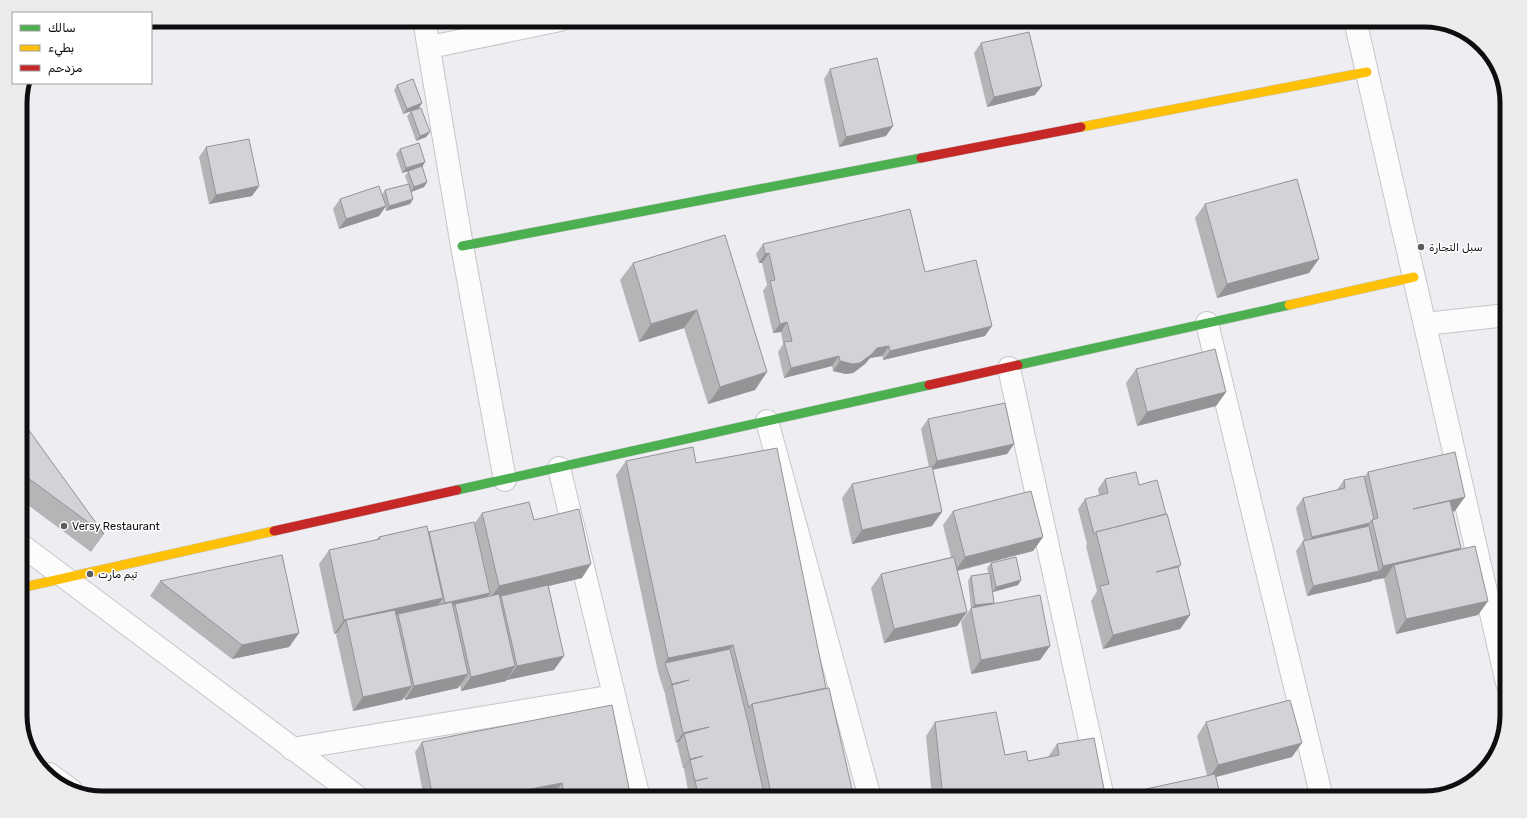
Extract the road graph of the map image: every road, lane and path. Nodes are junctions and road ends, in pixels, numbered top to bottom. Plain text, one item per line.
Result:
1 (426, 27) edge
2 (526, 27) edge
3 (1357, 27) edge
4 (430, 47) junction
5 (1367, 72) junction
6 (462, 246) junction
7 (1414, 277) junction
8 (1500, 316) edge
9 (1208, 323) junction
10 (1424, 324) junction
11 (1009, 368) junction
12 (767, 421) junction
13 (559, 468) junction
14 (505, 480) junction
15 (27, 549) edge
16 (66, 578) junction
17 (27, 586) edge
18 (1500, 653) edge
19 (614, 696) junction
20 (292, 749) junction
21 (349, 791) edge
22 (637, 791) edge
23 (868, 791) edge
24 (1100, 791) edge
25 (1320, 791) edge

1 - 4 street
2 - 4 street
3 - 5 street
4 - 6 street
5 - 6 street
5 - 7 street
6 - 14 street
7 - 9 street
7 - 10 street
8 - 10 street
9 - 11 street
9 - 25 street
10 - 18 street
11 - 12 street
11 - 24 street
12 - 13 street
12 - 23 street
13 - 14 street
13 - 19 street
14 - 16 street
15 - 16 street
16 - 17 street
16 - 20 street
19 - 20 street
19 - 22 street
20 - 21 street

